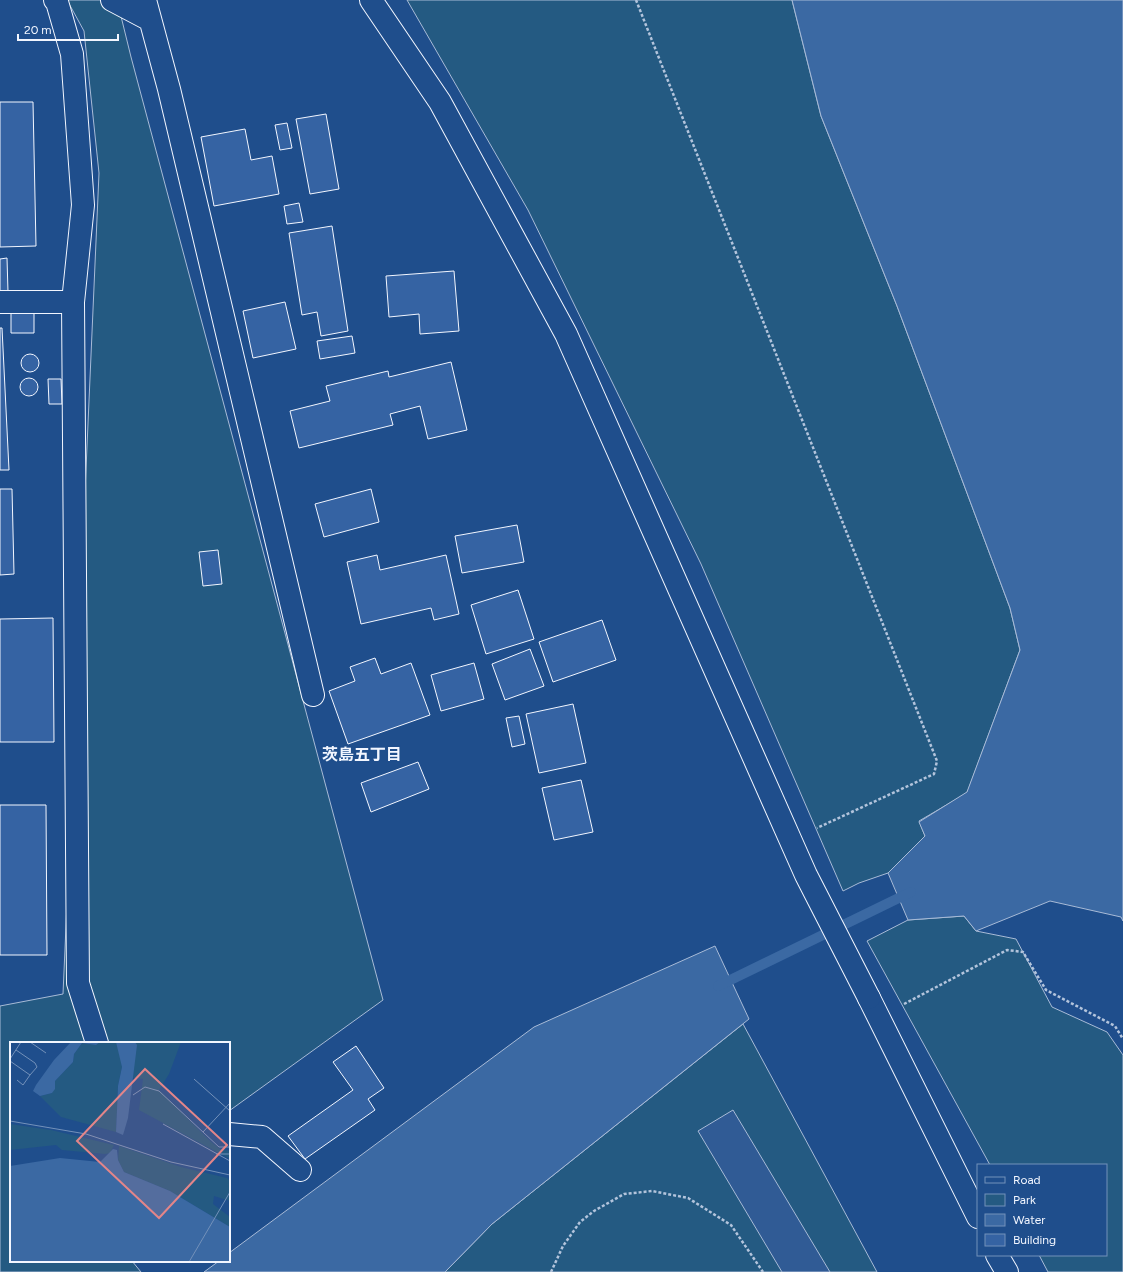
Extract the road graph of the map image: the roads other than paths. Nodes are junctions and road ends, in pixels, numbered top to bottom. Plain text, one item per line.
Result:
1 (55, 0) edge
2 (112, 0) edge
3 (371, 0) edge
4 (148, 10) edge
5 (0, 302) edge
6 (73, 302) junction
7 (313, 695) dead end
8 (97, 1042) edge
9 (230, 1134) edge
10 (300, 1170) dead end
11 (977, 1215) edge
12 (998, 1256) edge
13 (1007, 1272) edge

1 - 6 street
2 - 4 street
3 - 11 street
4 - 7 street
5 - 6 street
6 - 8 street
9 - 10 street
12 - 13 street

